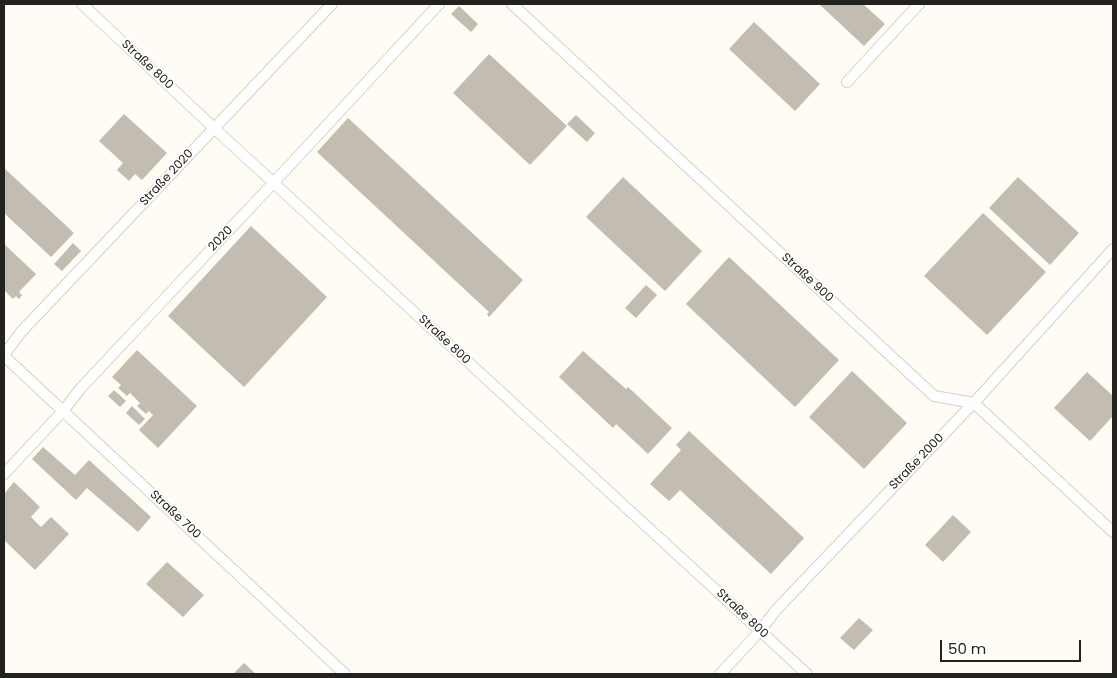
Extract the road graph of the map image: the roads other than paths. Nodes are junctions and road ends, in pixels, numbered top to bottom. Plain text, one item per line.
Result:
1 (82, 4) edge
2 (332, 4) edge
3 (439, 4) edge
4 (512, 4) edge
5 (919, 4) edge
6 (847, 82) dead end
7 (214, 128) junction
8 (273, 183) junction
9 (1113, 249) edge
10 (4, 356) edge
11 (974, 402) junction
12 (63, 412) junction
13 (4, 474) edge
14 (1113, 532) edge
15 (760, 631) junction
16 (346, 674) edge
17 (720, 674) edge
18 (807, 674) edge

1 - 7 lane, Straße 800
2 - 7 lane, Straße 2020
3 - 8 lane, 2020
4 - 11 lane, Straße 900
5 - 6 lane
7 - 8 lane, Straße 800
7 - 10 lane, Straße 2020
8 - 12 lane, 2020
8 - 15 lane, Straße 800
9 - 11 lane, Straße 2000
10 - 12 lane, Straße 700
11 - 14 lane
11 - 15 lane, Straße 2000
12 - 13 lane, 2020
12 - 16 lane, Straße 700
15 - 17 lane, Straße 2000
15 - 18 lane, Straße 800

